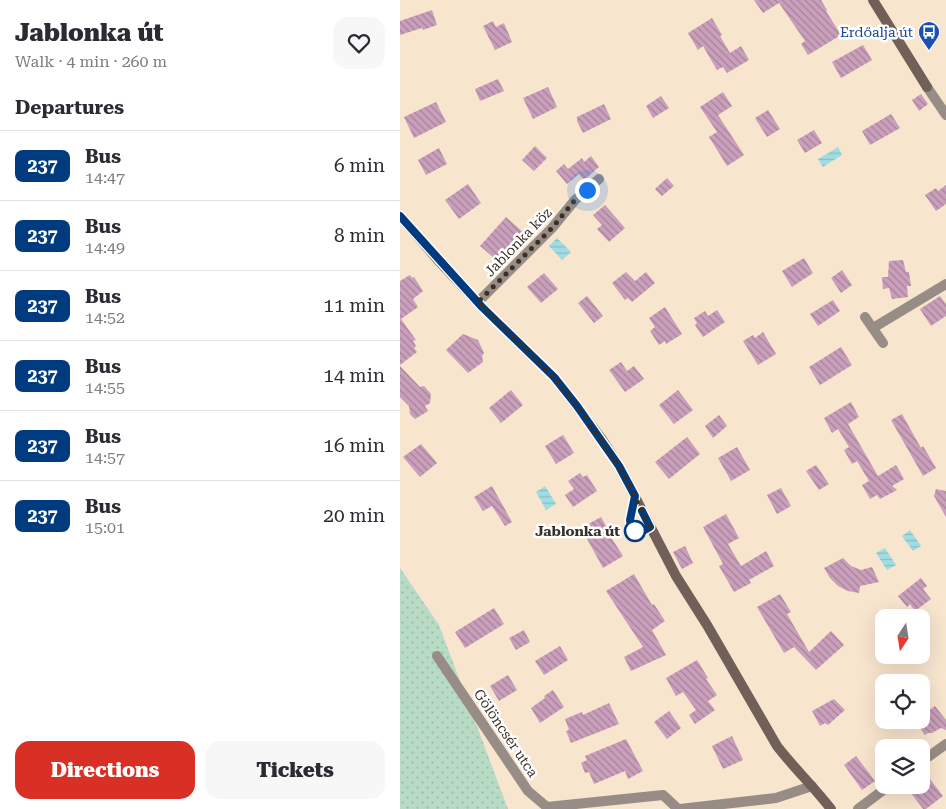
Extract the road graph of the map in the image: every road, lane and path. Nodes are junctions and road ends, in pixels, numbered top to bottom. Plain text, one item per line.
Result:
1 (873, 0) edge
2 (946, 115) edge
3 (599, 179) dead end
4 (400, 216) edge
5 (946, 284) edge
6 (478, 302) junction
7 (866, 317) dead end
8 (872, 328) junction
9 (883, 343) dead end
10 (437, 656) dead end
11 (946, 744) edge
12 (930, 756) edge
13 (812, 786) junction
14 (878, 794) edge
15 (679, 809) edge
16 (831, 809) edge
17 (858, 809) edge

1 - 2 street
3 - 6 street, Jablonka köz
4 - 6 street
5 - 8 street
6 - 13 street
7 - 8 street
8 - 9 street
10 - 15 street, Gölöncsér utca
11 - 12 street
13 - 15 street, Gölöncsér utca
13 - 16 street
14 - 17 street

